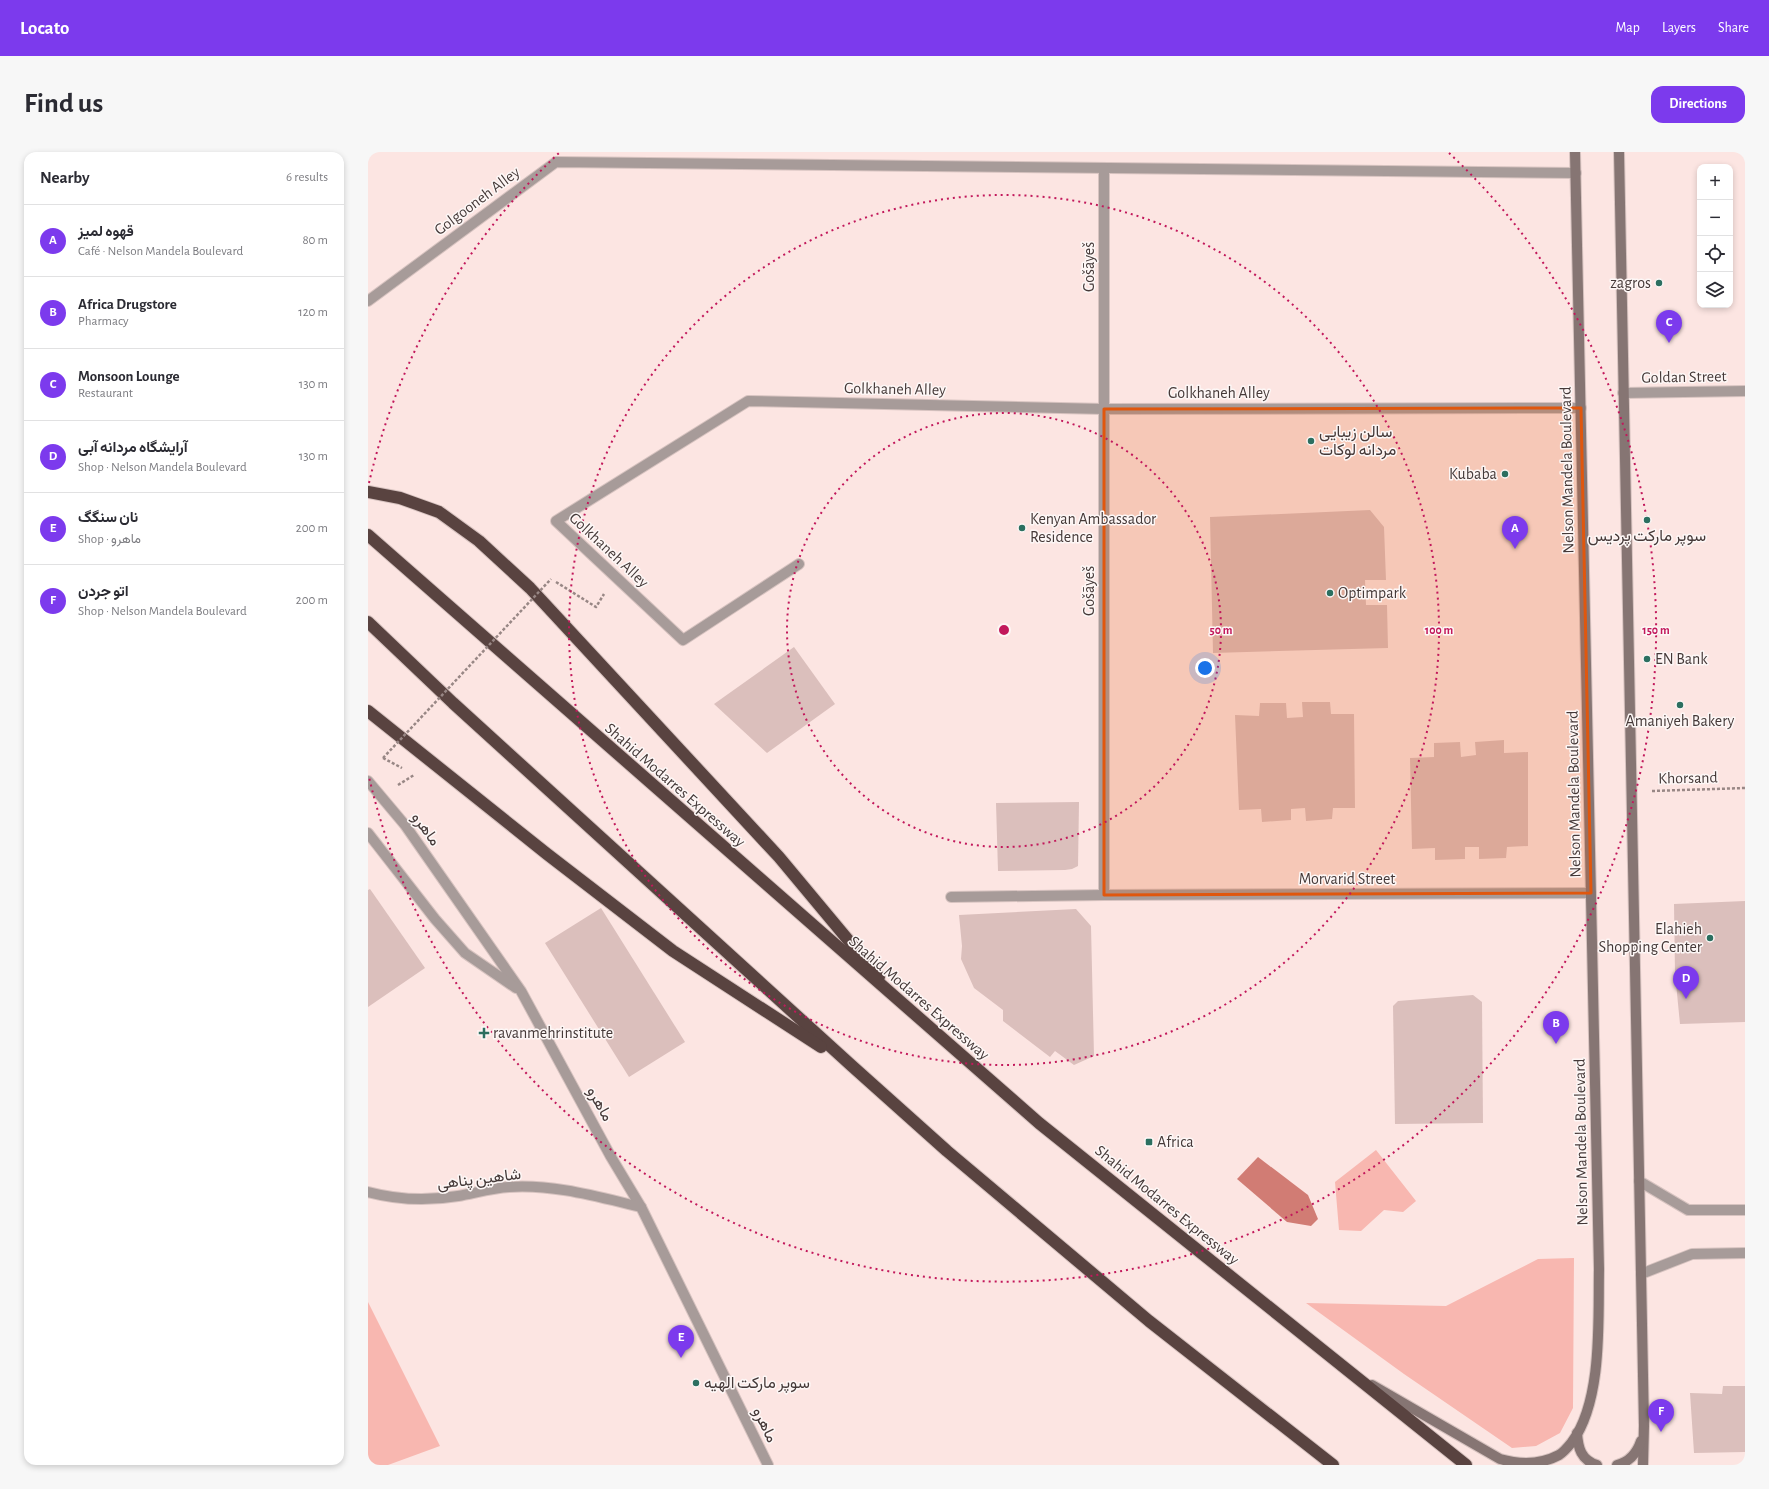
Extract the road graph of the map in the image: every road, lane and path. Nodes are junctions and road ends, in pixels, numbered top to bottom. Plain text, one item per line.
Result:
1 (1576, 152) edge
2 (1619, 152) edge
3 (1104, 168) junction
4 (1576, 173) junction
5 (368, 301) edge
6 (1745, 391) edge
7 (1623, 393) junction
8 (1581, 408) junction
9 (1104, 409) junction
10 (368, 492) edge
11 (368, 535) edge
12 (799, 564) dead end
13 (596, 607) dead end
14 (368, 622) edge
15 (368, 710) edge
16 (368, 781) edge
17 (398, 785) dead end
18 (1745, 788) edge
19 (1631, 791) junction
20 (368, 833) edge
21 (1591, 893) junction
22 (1104, 895) junction
23 (951, 898) dead end
24 (521, 991) junction
25 (903, 1006) junction
26 (852, 1066) junction
27 (1639, 1181) junction
28 (368, 1192) edge
29 (641, 1207) junction
30 (1745, 1210) edge
31 (1745, 1253) edge
32 (1641, 1274) junction
33 (1346, 1370) junction
34 (1644, 1426) junction
35 (1577, 1433) junction
36 (768, 1465) edge
37 (1333, 1465) edge
38 (1466, 1465) edge
39 (1597, 1465) edge
40 (1617, 1465) edge
41 (1643, 1465) edge

1 - 4 main road, Nelson Mandela Boulevard
2 - 7 main road
3 - 4 street, Golgooneh Alley
3 - 5 street, Golgooneh Alley
3 - 9 street, Gošāyeš
4 - 8 main road, Nelson Mandela Boulevard
6 - 7 street, Goldan Street
7 - 19 main road
8 - 9 street, Golkhaneh Alley
8 - 21 main road, Nelson Mandela Boulevard
9 - 12 street, Golkhaneh Alley
9 - 22 street, Gošāyeš
10 - 25 highway
11 - 25 highway, Shahid Modarres Expressway
13 - 17 path, bridge
14 - 26 highway
15 - 26 highway
16 - 24 street, ماهرو
18 - 19 path, Khorsand
19 - 27 main road
20 - 24 street
21 - 22 street, Morvarid Street
21 - 35 main road, Nelson Mandela Boulevard
22 - 23 street, Morvarid Street
24 - 29 street, ماهرو
25 - 33 highway, Shahid Modarres Expressway
26 - 37 highway
27 - 30 street
27 - 32 main road
28 - 29 street, شاهین پناهی
29 - 36 street, ماهرو
31 - 32 street
32 - 34 main road
33 - 35 main road, Nelson Mandela Boulevard
33 - 38 highway, Shahid Modarres Expressway
34 - 40 main road
34 - 41 main road
35 - 39 main road

